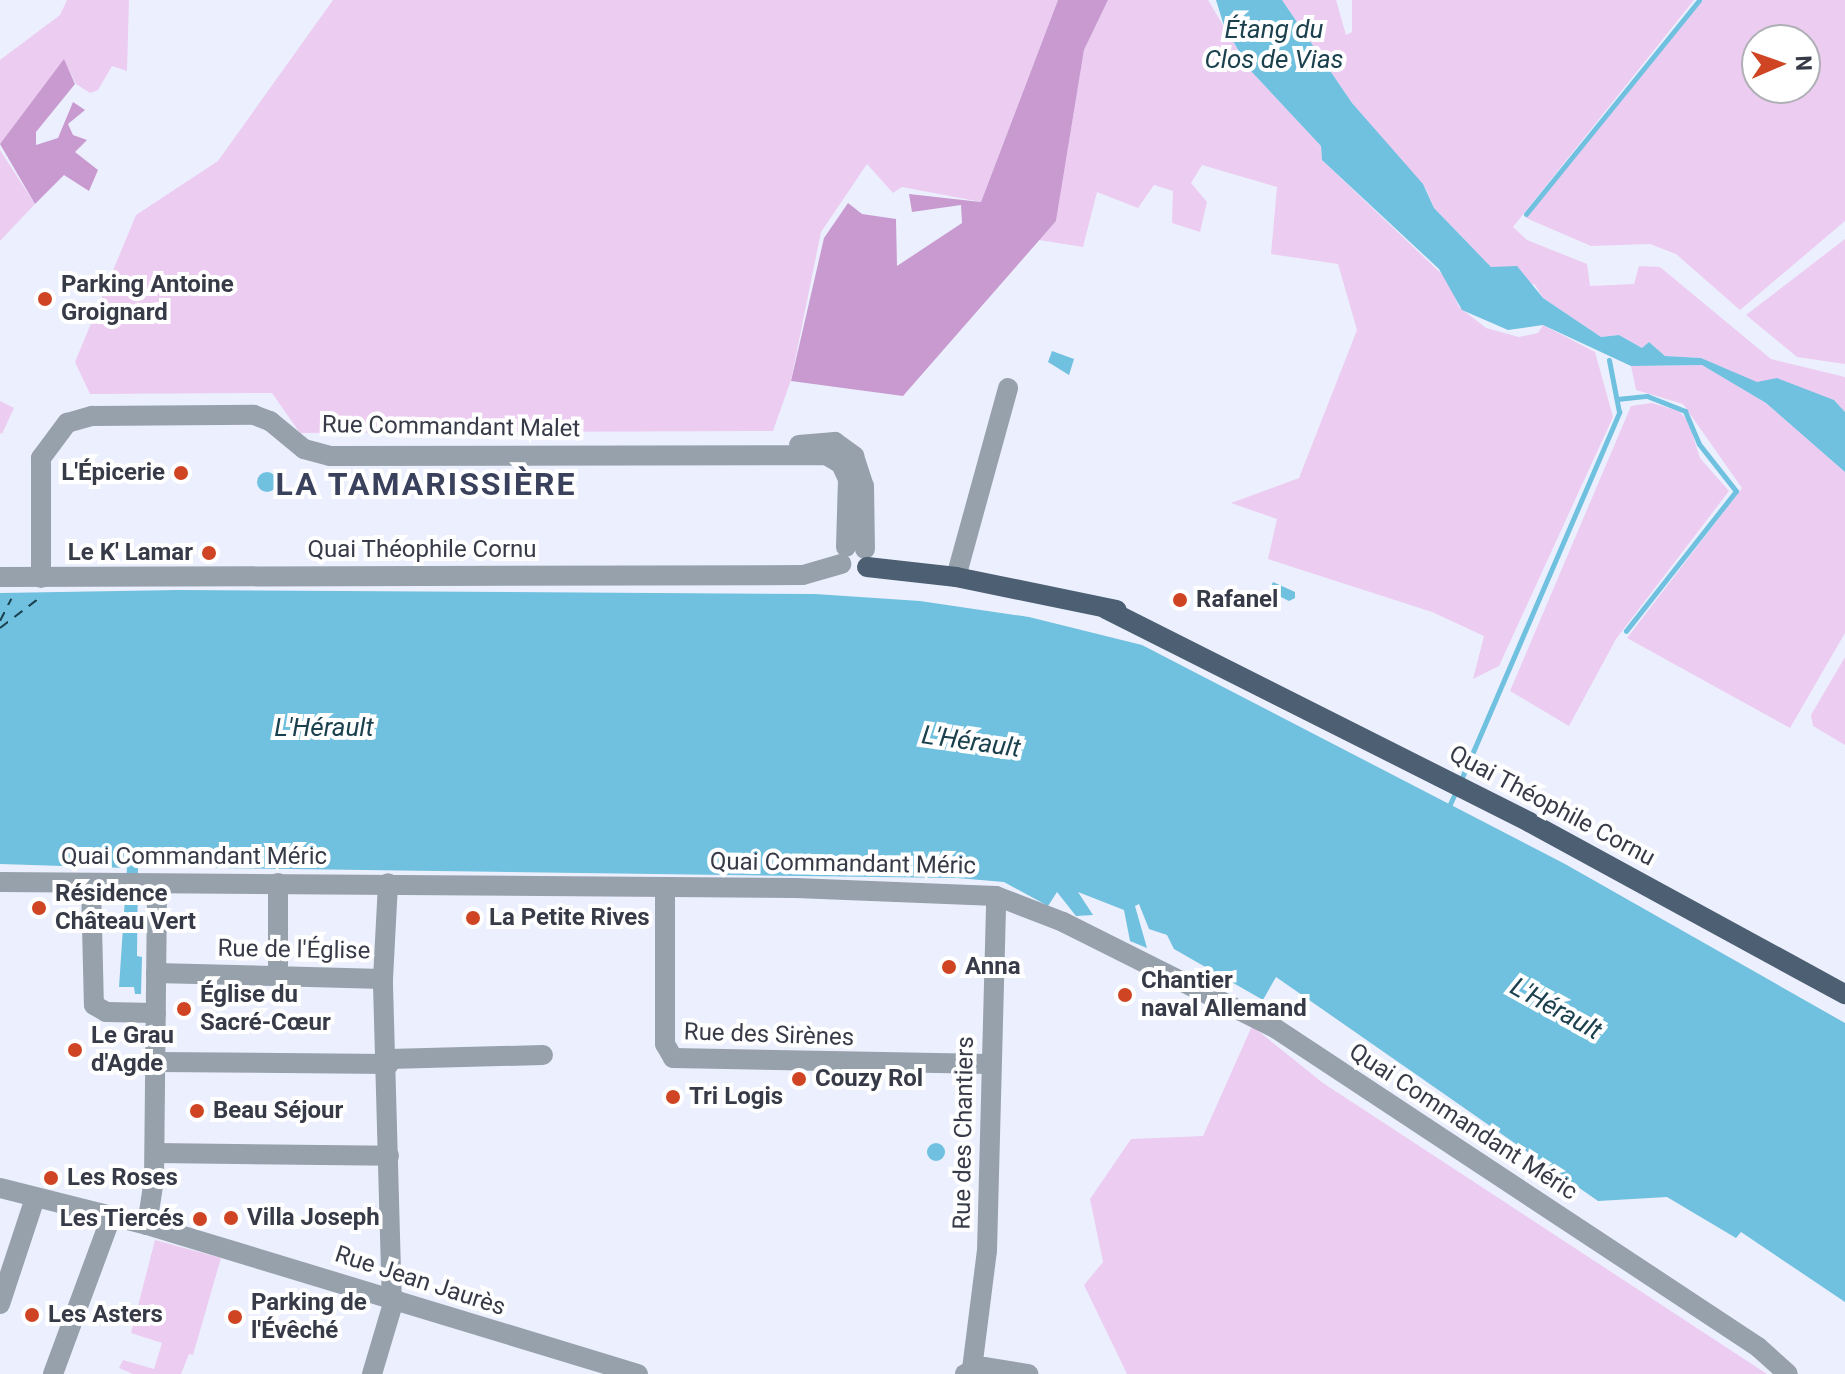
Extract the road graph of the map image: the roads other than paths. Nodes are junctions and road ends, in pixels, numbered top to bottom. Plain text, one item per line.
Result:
1 (1008, 388) dead end
2 (855, 557) junction
3 (0, 577) edge
4 (956, 577) junction
5 (41, 578) junction
6 (0, 882) edge
7 (278, 883) junction
8 (388, 883) junction
9 (91, 885) junction
10 (141, 886) junction
11 (665, 887) junction
12 (996, 896) junction
13 (156, 973) junction
14 (278, 976) junction
15 (383, 979) junction
16 (1845, 994) edge
17 (156, 1013) junction
18 (543, 1055) dead end
19 (156, 1062) junction
20 (389, 1062) junction
21 (990, 1064) junction
22 (155, 1153) junction
23 (389, 1156) junction
24 (0, 1188) edge
25 (35, 1198) junction
26 (111, 1217) junction
27 (147, 1225) junction
28 (392, 1299) junction
29 (0, 1304) edge
30 (969, 1372) edge
31 (53, 1374) edge
32 (372, 1374) edge
33 (638, 1374) edge
34 (1028, 1374) edge
35 (1788, 1374) edge

1 - 4 street
2 - 4 main road, Quai Théophile Cornu
2 - 5 street, Quai Théophile Cornu
2 - 5 street, Rue Commandant Malet
3 - 5 street, Quai Théophile Cornu
4 - 16 main road, Quai Théophile Cornu
6 - 9 street, Quai Commandant Méric
7 - 8 street, Quai Commandant Méric
7 - 10 street, Quai Commandant Méric
7 - 14 street
8 - 11 street, Quai Commandant Méric
8 - 15 street
9 - 10 street, Quai Commandant Méric
9 - 17 street
10 - 13 street
11 - 12 street, Quai Commandant Méric
11 - 21 street, Rue des Sirènes
12 - 21 street, Rue des Chantiers
12 - 35 street, Quai Commandant Méric
13 - 14 street, Rue de l'Église
13 - 17 street
14 - 15 street, Rue de l'Église
15 - 20 street
17 - 19 street
18 - 20 street
19 - 20 street
19 - 22 street
20 - 23 street
21 - 30 street, Rue des Chantiers
22 - 23 street
22 - 27 street
23 - 28 street
24 - 25 street, Rue Jean Jaurès
25 - 26 street, Rue Jean Jaurès
25 - 29 street
26 - 27 street, Rue Jean Jaurès
26 - 31 street
27 - 28 street, Rue Jean Jaurès
28 - 32 street
28 - 33 street, Rue Jean Jaurès
30 - 34 street

